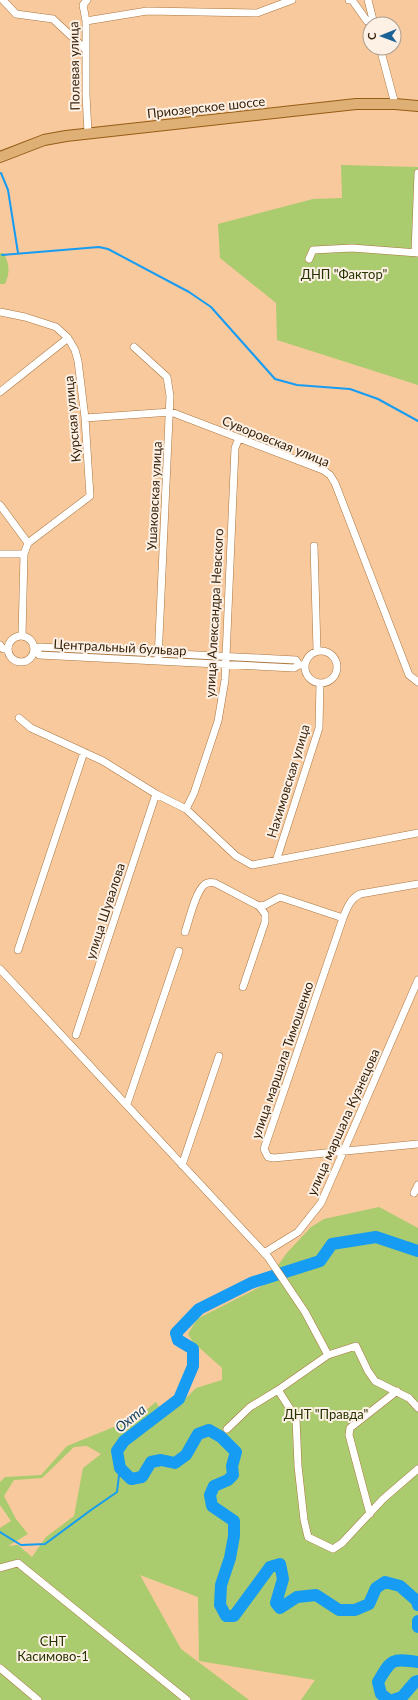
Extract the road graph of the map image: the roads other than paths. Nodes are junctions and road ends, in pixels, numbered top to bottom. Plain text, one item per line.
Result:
1 (3, 0) edge
2 (292, 0) edge
3 (349, 0) edge
4 (368, 0) edge
5 (84, 2) edge
6 (363, 16) edge
7 (371, 16) edge
8 (86, 21) junction
9 (86, 50) junction
10 (382, 56) edge
11 (395, 104) junction
12 (418, 106) edge
13 (88, 133) junction
14 (0, 157) edge
15 (418, 173) edge
16 (416, 253) edge
17 (309, 259) dead end
18 (0, 312) edge
19 (68, 338) junction
20 (134, 347) dead end
21 (0, 392) edge
22 (171, 412) junction
23 (85, 418) junction
24 (239, 438) junction
25 (0, 505) edge
26 (28, 543) junction
27 (314, 546) dead end
28 (0, 554) edge
29 (24, 554) junction
30 (22, 636) junction
31 (3, 649) edge
32 (36, 650) junction
33 (317, 650) junction
34 (158, 657) junction
35 (225, 660) junction
36 (302, 665) junction
37 (418, 682) edge
38 (320, 683) junction
39 (19, 718) dead end
40 (84, 752) junction
41 (156, 794) junction
42 (186, 809) junction
43 (418, 833) edge
44 (276, 861) junction
45 (418, 884) edge
46 (273, 900) junction
47 (259, 906) junction
48 (343, 918) junction
49 (265, 922) junction
50 (185, 932) dead end
51 (18, 950) dead end
52 (179, 951) dead end
53 (0, 968) edge
54 (418, 980) edge
55 (243, 987) dead end
56 (76, 1035) dead end
57 (219, 1056) dead end
58 (127, 1104) junction
59 (418, 1144) edge
60 (344, 1151) junction
61 (182, 1165) junction
62 (418, 1185) edge
63 (414, 1193) dead end
64 (266, 1256) junction
65 (328, 1355) junction
66 (278, 1390) junction
67 (398, 1391) junction
68 (418, 1408) edge
69 (227, 1429) dead end
70 (418, 1469) edge
71 (370, 1514) junction
72 (0, 1568) edge
73 (0, 1668) edge
74 (38, 1700) edge
75 (187, 1700) edge

1 - 9 street
2 - 8 street
3 - 6 street
4 - 7 street
5 - 8 street, Полевая улица
8 - 9 street, Полевая улица
9 - 13 street, Полевая улица
10 - 11 street
11 - 12 main road, Приозерское шоссе
11 - 13 main road, Приозерское шоссе
13 - 14 main road, Приозерское шоссе
15 - 16 street
16 - 17 street
18 - 19 street, Курская улица
19 - 21 street
19 - 23 street, Курская улица
20 - 22 street, Ушаковская улица
22 - 23 street, Суворовская улица
22 - 24 street, Суворовская улица
22 - 34 street, Ушаковская улица
23 - 26 street, Курская улица
24 - 35 street, улица Александра Невского
24 - 37 street, Суворовская улица
25 - 26 street
26 - 29 street
27 - 33 street
28 - 29 street
29 - 30 street
30 - 31 street, Центральный бульвар
30 - 32 street, Центральный бульвар
31 - 32 street, Центральный бульвар
32 - 34 street, Центральный бульвар
33 - 36 street
33 - 38 street
34 - 35 street, Центральный бульвар
35 - 36 street, Центральный бульвар
35 - 42 street, улица Александра Невского
36 - 38 street
38 - 44 street, Нахимовская улица
39 - 40 street
40 - 41 street
40 - 51 street
41 - 42 street
41 - 56 street, улица Шувалова
42 - 44 street
43 - 44 street
45 - 48 street, улица маршала Тимошенко
46 - 47 street
46 - 48 street
46 - 49 street
47 - 49 street
47 - 50 street
48 - 60 street, улица маршала Тимошенко
49 - 55 street
52 - 58 street
53 - 58 street
54 - 60 street, улица маршала Кузнецова
57 - 61 street
58 - 61 street
59 - 60 street, улица маршала Тимошенко
60 - 64 street, улица маршала Кузнецова
61 - 64 street
62 - 63 street
64 - 65 street
65 - 66 street
65 - 67 street
66 - 69 street
66 - 71 street
67 - 68 street
67 - 71 street
70 - 71 street
72 - 75 street
73 - 74 street

